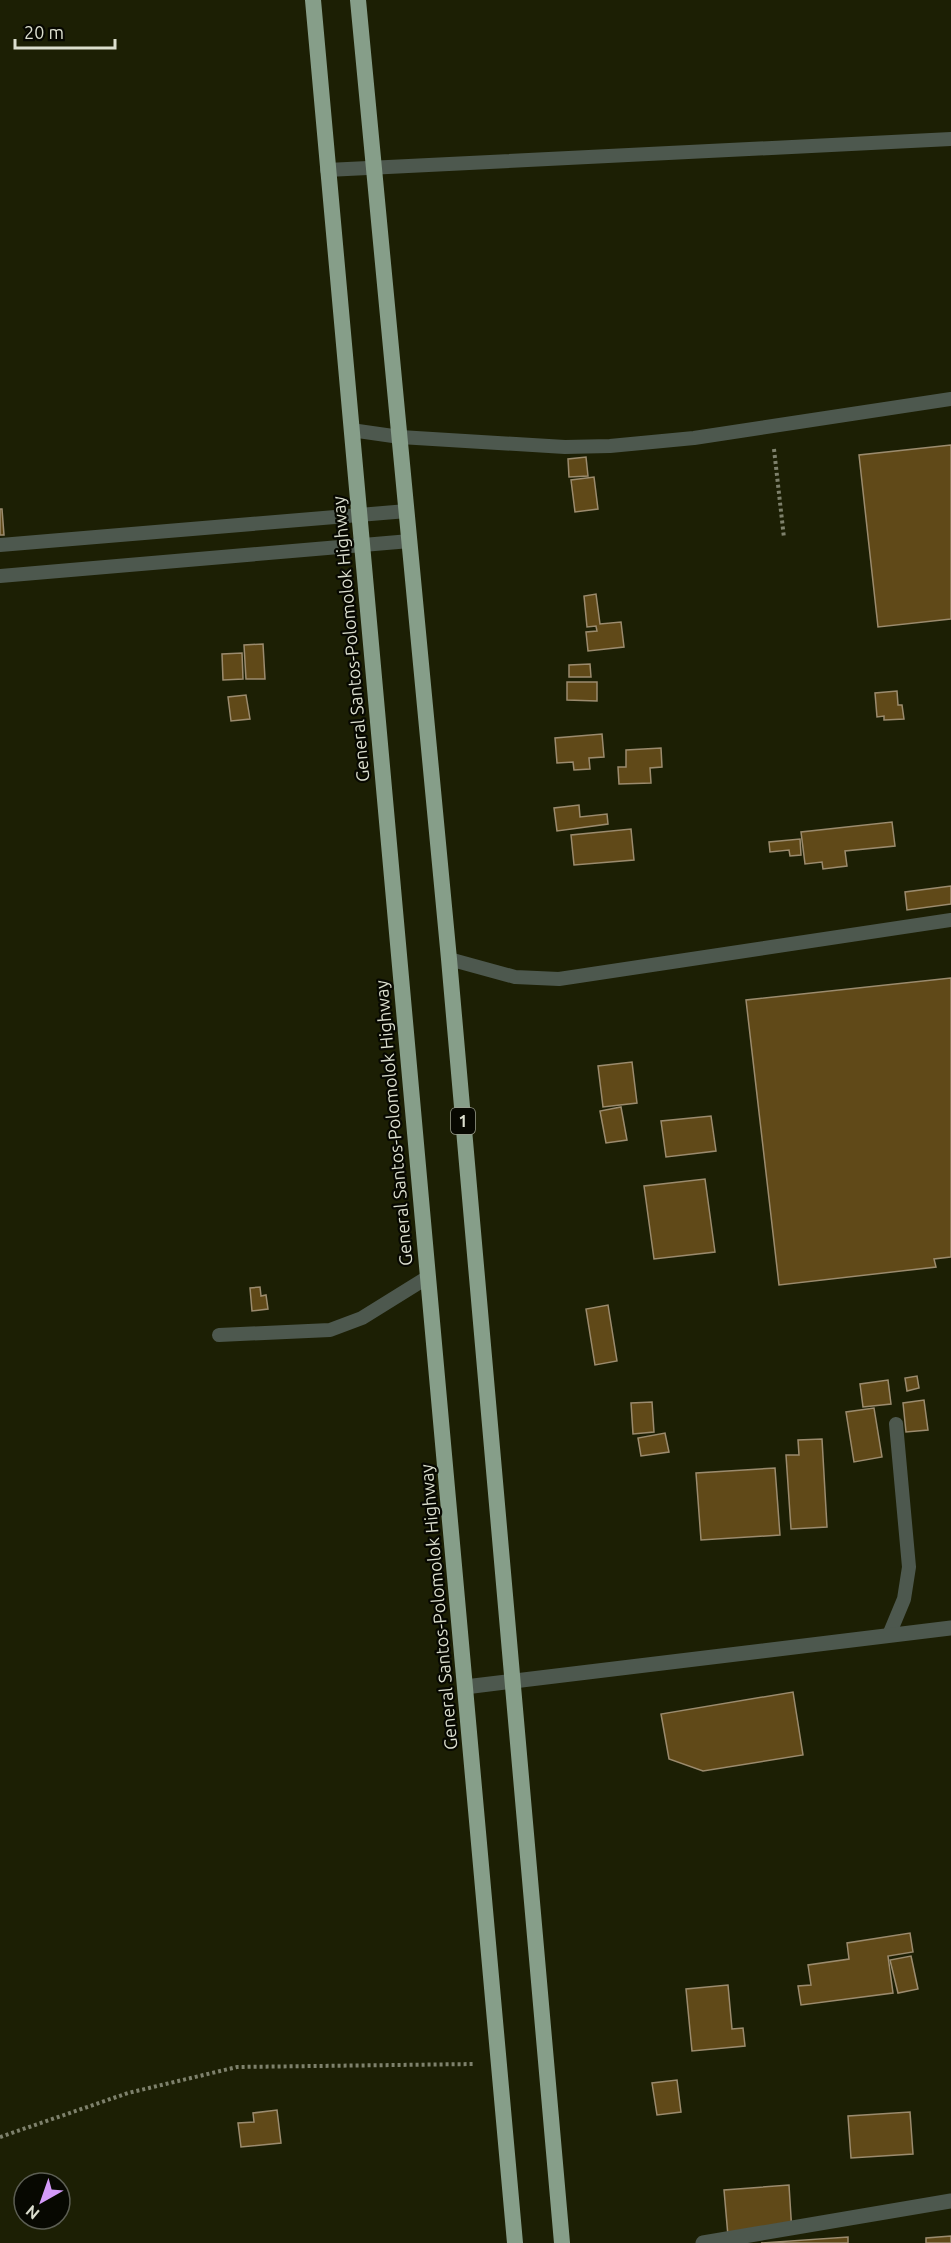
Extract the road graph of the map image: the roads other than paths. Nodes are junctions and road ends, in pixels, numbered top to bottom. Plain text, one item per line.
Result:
1 (313, 0) edge
2 (358, 0) edge
3 (951, 139) edge
4 (374, 167) junction
5 (327, 170) junction
6 (951, 399) edge
7 (351, 430) junction
8 (400, 437) junction
9 (407, 511) junction
10 (359, 515) junction
11 (410, 541) junction
12 (0, 545) edge
13 (362, 545) junction
14 (0, 576) edge
15 (951, 920) edge
16 (449, 959) junction
17 (428, 1277) junction
18 (219, 1335) dead end
19 (896, 1424) dead end
20 (951, 1628) edge
21 (889, 1635) junction
22 (512, 1681) junction
23 (465, 1687) junction
24 (951, 2201) edge
25 (515, 2243) edge
26 (562, 2243) edge
27 (703, 2243) edge

1 - 5 highway, General Santos-Polomolok Highway
2 - 4 highway, 1
3 - 4 lane
4 - 5 lane
4 - 8 highway, 1
5 - 7 highway, General Santos-Polomolok Highway
6 - 8 lane
7 - 8 lane
7 - 10 highway, General Santos-Polomolok Highway
8 - 9 highway, 1
9 - 10 lane
9 - 11 highway, 1
10 - 12 lane
10 - 13 highway, General Santos-Polomolok Highway
11 - 13 lane
11 - 16 highway, 1
13 - 14 lane
13 - 17 highway, General Santos-Polomolok Highway
15 - 16 lane
16 - 22 highway, 1
17 - 18 lane
17 - 23 highway, General Santos-Polomolok Highway
19 - 21 lane
20 - 21 street
21 - 22 street
22 - 23 street
22 - 26 highway, 1
23 - 25 highway, General Santos-Polomolok Highway
24 - 27 street

